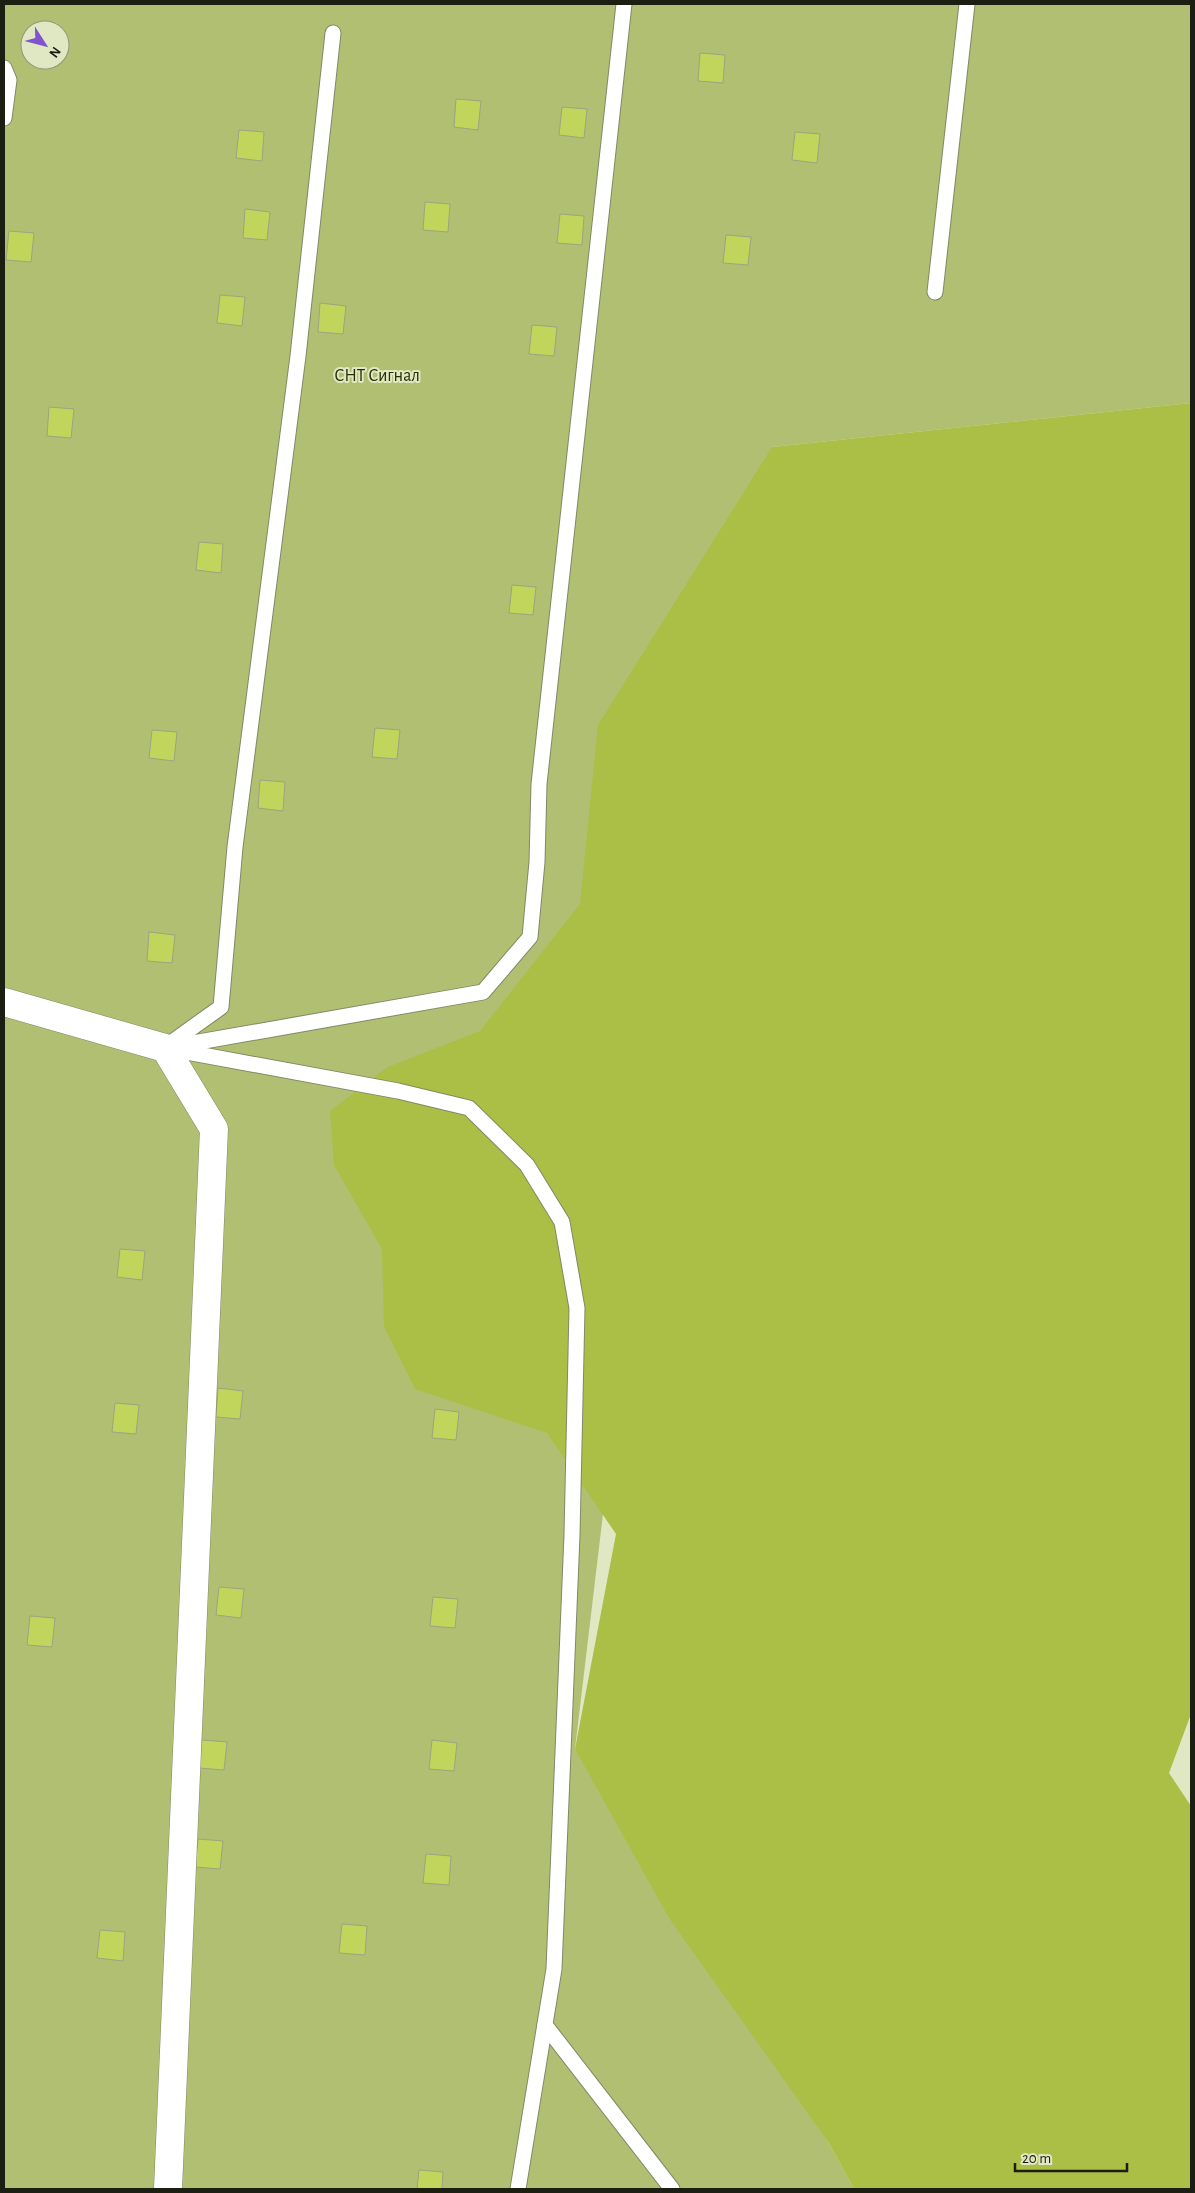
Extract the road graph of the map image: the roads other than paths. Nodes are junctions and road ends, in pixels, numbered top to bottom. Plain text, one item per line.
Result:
1 (624, 4) edge
2 (967, 4) edge
3 (333, 34) dead end
4 (4, 68) edge
5 (4, 118) edge
6 (934, 292) dead end
7 (4, 1002) edge
8 (165, 1048) junction
9 (544, 2026) junction
10 (168, 2189) edge
11 (518, 2189) edge
12 (672, 2189) edge

1 - 8 lane
2 - 6 lane
3 - 8 lane
4 - 5 lane
7 - 8 street
8 - 9 lane
8 - 10 street
9 - 11 lane
9 - 12 lane

